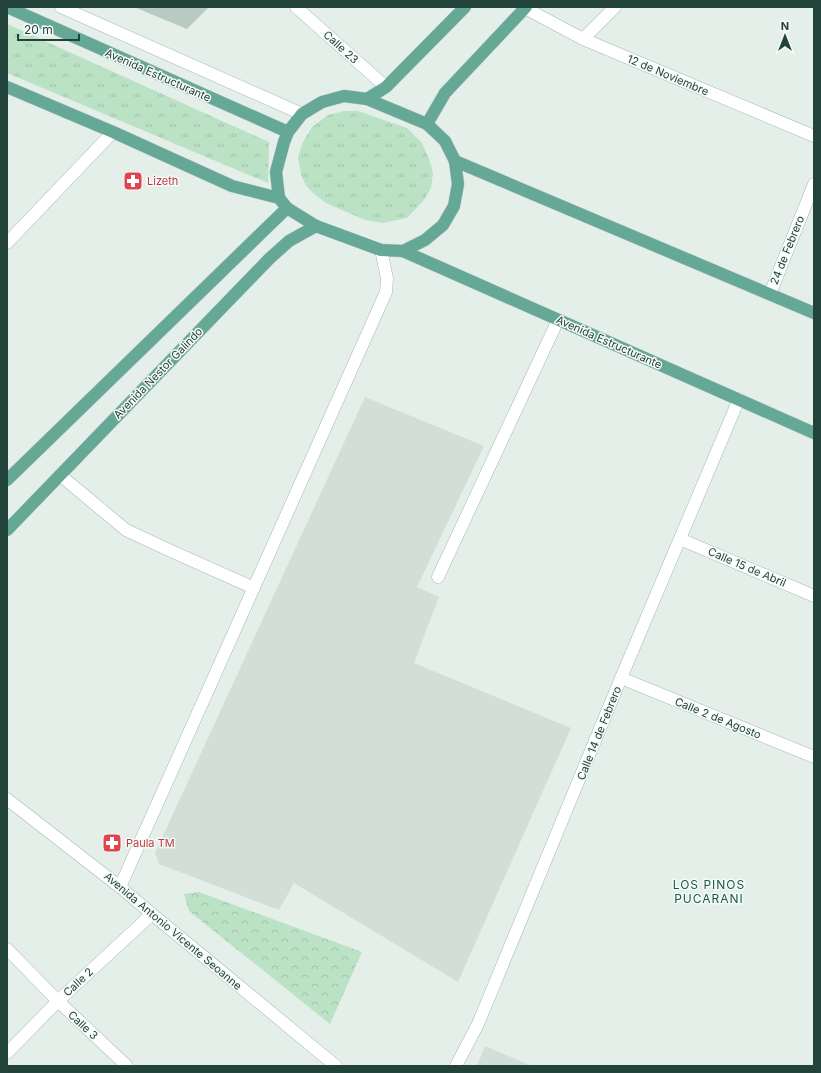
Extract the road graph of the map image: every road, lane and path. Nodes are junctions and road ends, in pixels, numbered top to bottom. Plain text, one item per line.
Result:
1 (7, 7) edge
2 (61, 7) edge
3 (296, 7) edge
4 (465, 7) edge
5 (615, 7) edge
6 (525, 8) edge
7 (583, 39) junction
8 (7, 87) edge
9 (386, 88) junction
10 (367, 99) junction
11 (302, 114) junction
12 (427, 124) junction
13 (113, 132) junction
14 (288, 132) junction
15 (814, 136) edge
16 (455, 161) junction
17 (814, 184) edge
18 (279, 198) junction
19 (287, 208) junction
20 (316, 226) junction
21 (7, 243) edge
22 (381, 250) junction
23 (403, 251) junction
24 (770, 294) junction
25 (814, 312) edge
26 (558, 320) junction
27 (739, 399) junction
28 (814, 433) edge
29 (60, 474) junction
30 (7, 480) edge
31 (7, 530) edge
32 (680, 539) junction
33 (438, 577) dead end
34 (254, 588) junction
35 (814, 596) edge
36 (622, 678) junction
37 (814, 757) edge
38 (7, 799) edge
39 (120, 887) junction
40 (152, 914) junction
41 (7, 949) edge
42 (58, 1001) junction
43 (7, 1053) edge
44 (127, 1066) edge
45 (336, 1066) edge
46 (456, 1066) edge

1 - 14 main road, Avenida Estructurante
2 - 11 street, Avenida Estructurante
3 - 9 street, Calle 23
4 - 9 main road
5 - 7 street
6 - 7 street, 12 de Noviembre
6 - 12 main road
7 - 15 street, 12 de Noviembre
8 - 13 main road
9 - 10 main road
10 - 11 main road
10 - 12 main road
11 - 14 main road
12 - 16 main road
13 - 18 main road
13 - 21 street
14 - 18 main road
16 - 23 main road
16 - 24 main road
17 - 24 street, 24 de Febrero
18 - 19 main road
19 - 20 main road
19 - 30 main road
20 - 22 main road
20 - 29 main road, Avenida Nestor Galindo
22 - 23 main road
22 - 34 street
23 - 26 main road, Avenida Estructurante
24 - 25 main road
26 - 27 main road, Avenida Estructurante
26 - 33 street
27 - 28 main road, Avenida Estructurante
27 - 32 street, Calle 14 de Febrero
29 - 31 main road, Avenida Nestor Galindo
29 - 34 street
32 - 35 street, Calle 15 de Abril
32 - 36 street, Calle 14 de Febrero
34 - 39 street
36 - 37 street, Calle 2 de Agosto
36 - 46 street, Calle 14 de Febrero
38 - 39 street, Avenida Antonio Vicente Seoanne
39 - 40 street, Avenida Antonio Vicente Seoanne
40 - 42 street, Calle 2
40 - 45 street, Avenida Antonio Vicente Seoanne
41 - 42 street, Calle 3
42 - 43 street, Calle 2
42 - 44 street, Calle 3

